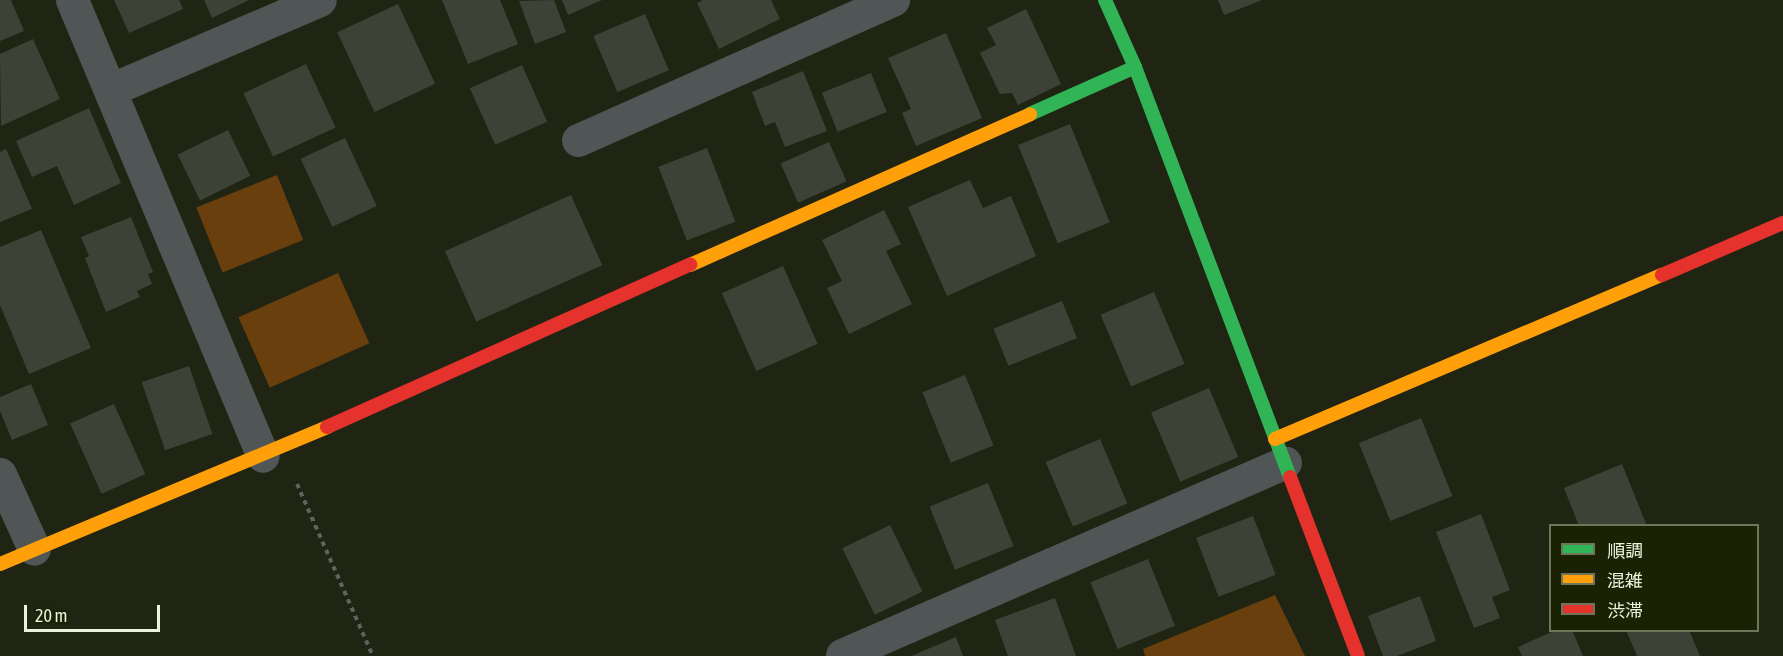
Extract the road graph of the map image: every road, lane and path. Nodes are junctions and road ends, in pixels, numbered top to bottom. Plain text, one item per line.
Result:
1 (72, 0) edge
2 (320, 0) edge
3 (893, 0) edge
4 (1105, 0) edge
5 (1136, 67) junction
6 (112, 89) junction
7 (578, 140) dead end
8 (1783, 223) edge
9 (1280, 450) junction
10 (272, 452) junction
11 (0, 474) edge
12 (34, 549) junction
13 (0, 564) edge
14 (842, 655) edge
15 (373, 656) edge
16 (1358, 656) edge

1 - 6 street
2 - 6 street
3 - 7 street
4 - 5 street
5 - 9 street
5 - 10 street
6 - 10 street
8 - 9 street
9 - 14 street
9 - 16 street
10 - 12 street
10 - 15 path
11 - 12 street
12 - 13 street

